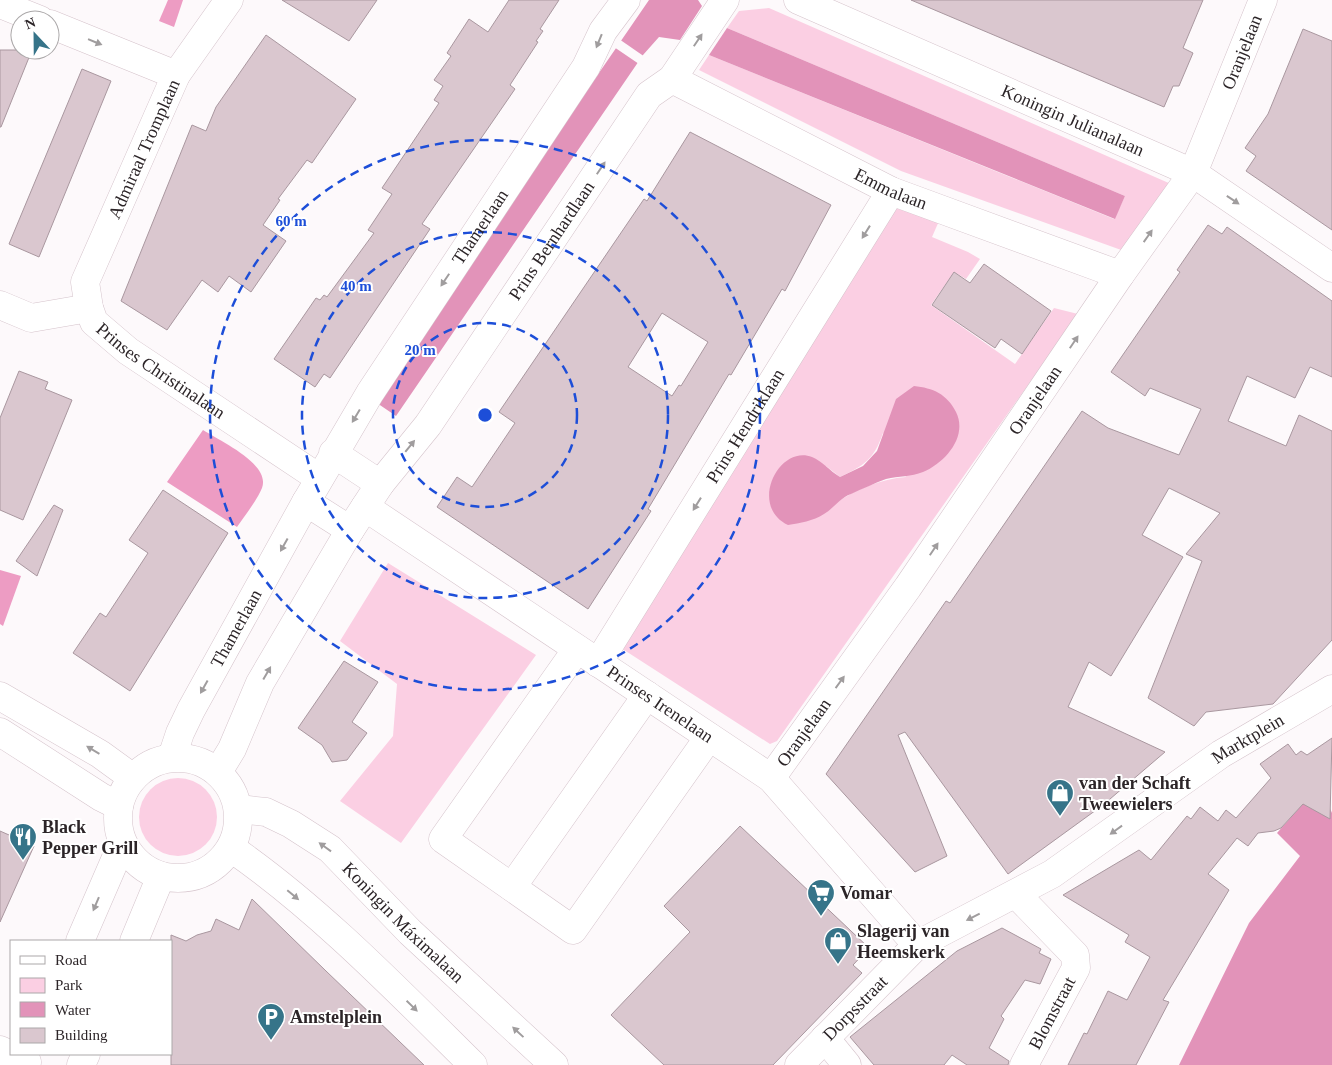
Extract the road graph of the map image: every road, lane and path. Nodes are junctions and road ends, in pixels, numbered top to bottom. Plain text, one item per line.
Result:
1 (229, 0) edge
2 (626, 0) edge
3 (725, 0) edge
4 (798, 0) edge
5 (1263, 0) edge
6 (0, 4) edge
7 (15, 10) edge
8 (60, 28) edge
9 (176, 75) junction
10 (672, 79) junction
11 (1193, 173) junction
12 (891, 190) junction
13 (1332, 268) edge
14 (1120, 275) junction
15 (0, 305) edge
16 (89, 308) junction
17 (333, 453) junction
18 (319, 478) junction
19 (380, 484) junction
20 (306, 502) junction
21 (365, 507) junction
22 (350, 530) junction
23 (588, 656) junction
24 (1332, 689) edge
25 (647, 695) junction
26 (0, 696) edge
27 (0, 732) edge
28 (709, 737) junction
29 (172, 757) junction
30 (218, 772) junction
31 (133, 778) junction
32 (771, 778) junction
33 (118, 806) junction
34 (238, 810) junction
35 (122, 844) junction
36 (231, 848) junction
37 (161, 876) junction
38 (512, 887) junction
39 (1016, 894) junction
40 (80, 940) edge
41 (134, 940) edge
42 (917, 945) junction
43 (825, 1038) junction
44 (14, 1055) edge
45 (28, 1060) edge
46 (473, 1065) edge
47 (554, 1065) edge
48 (799, 1065) edge
49 (846, 1065) edge
50 (1024, 1065) edge

1 - 9 street, Admiraal Tromplaan
2 -> 17 street, Thamerlaan
10 -> 3 street, Prins Bernhardlaan
4 - 11 street, Koningin Julianalaan
5 - 11 street, Oranjelaan
6 - 7 street
8 -> 9 street
9 - 16 street, Admiraal Tromplaan
10 - 12 street, Emmalaan
19 -> 10 street, Prins Bernhardlaan
11 -> 13 street, Koningin Julianalaan
14 -> 11 street, Oranjelaan
12 - 14 street, Emmalaan
12 -> 23 street, Prins Hendriklaan
32 -> 14 street, Oranjelaan
15 - 16 street, Prinses Christinalaan
16 - 18 street, Prinses Christinalaan
17 - 18 street, Thamerlaan
17 - 19 street
18 - 20 street, Thamerlaan
19 - 21 street, Prins Bernhardlaan
20 - 22 street
20 -> 29 street, Thamerlaan
21 - 22 street, Prins Bernhardlaan
21 - 23 street, Prinses Irenelaan
30 -> 22 street
23 - 25 street, Prinses Irenelaan
23 - 38 street, Prins Hendriklaan
24 -> 39 street, Marktplein
25 - 28 street, Prinses Irenelaan
25 - 38 street
31 -> 26 street
27 - 33 street
28 - 32 street, Prinses Irenelaan
28 - 38 street
29 - 30 street
29 - 31 street
30 - 34 street
31 - 33 street
32 - 42 street, Prinses Irenelaan
33 - 35 street
34 - 36 street
47 -> 34 street, Koningin Máximalaan
35 - 37 street
35 -> 40 street
36 - 37 street
36 -> 46 street
37 - 41 street
39 -> 42 street, Dorpsstraat
39 - 50 street, Blomstraat
42 - 43 street, Dorpsstraat
43 - 48 street, Dorpsstraat
43 - 49 street
44 - 45 street

